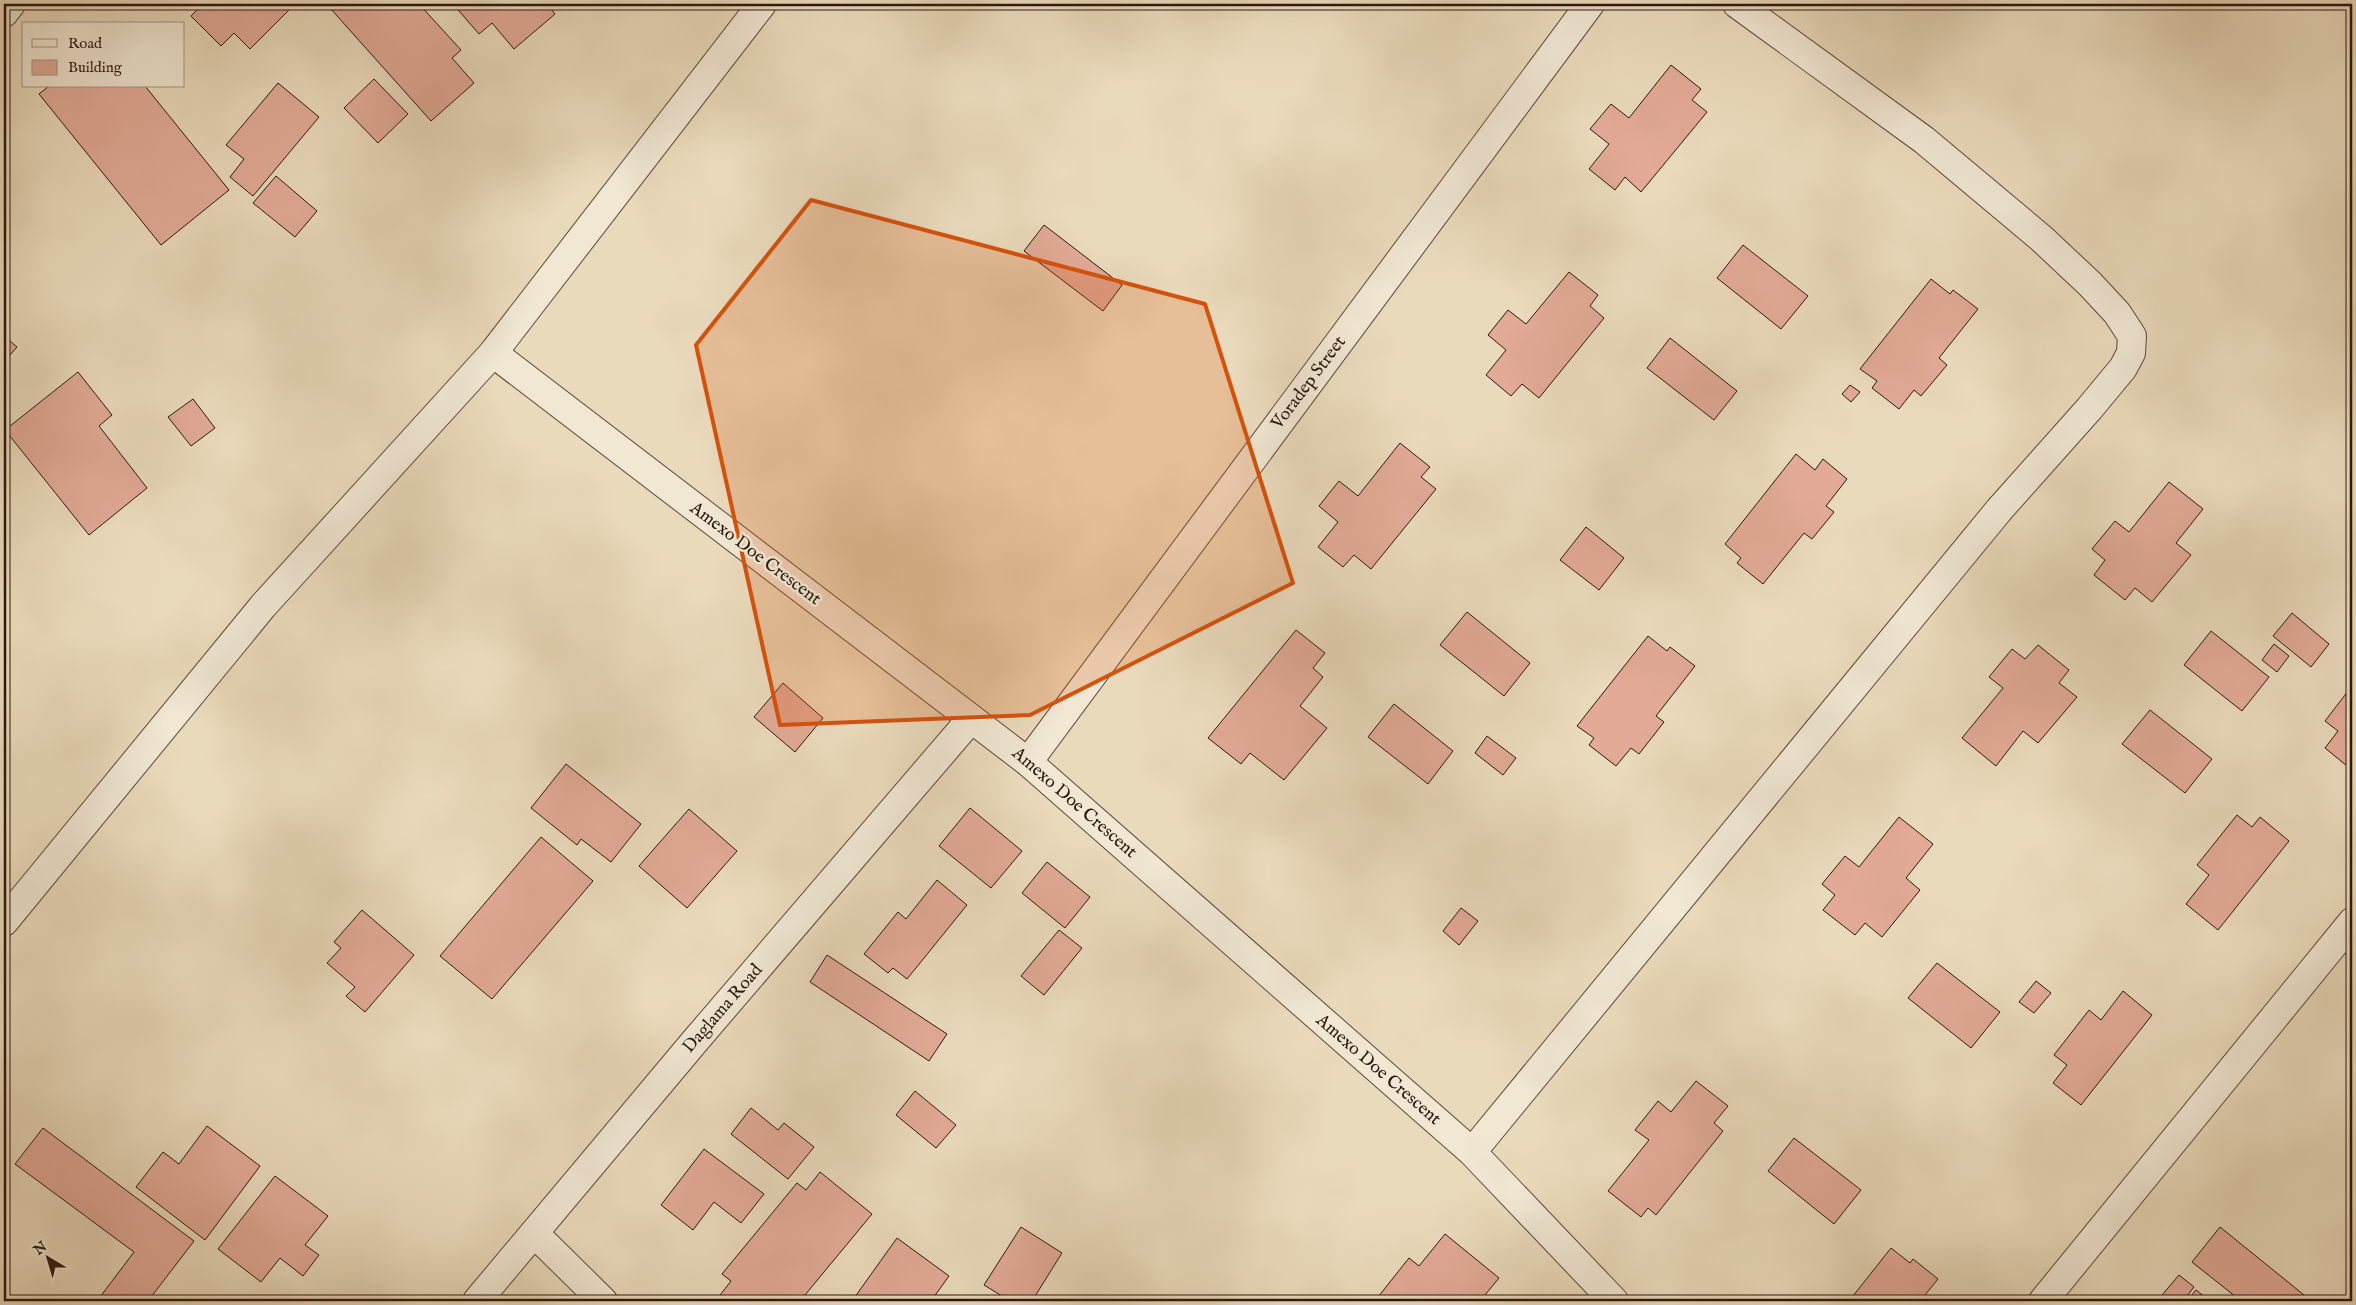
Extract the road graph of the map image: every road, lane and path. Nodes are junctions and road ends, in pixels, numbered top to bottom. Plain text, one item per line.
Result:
1 (11, 4) edge
2 (762, 4) edge
3 (1590, 4) edge
4 (1737, 4) edge
5 (4, 13) edge
6 (493, 353) junction
7 (971, 719) junction
8 (1028, 762) junction
9 (4, 922) edge
10 (2352, 922) edge
11 (1472, 1152) junction
12 (534, 1233) junction
13 (477, 1301) edge
14 (603, 1301) edge
15 (1614, 1301) edge
16 (2043, 1301) edge

1 - 5 street
2 - 6 street
3 - 8 street, Voradep Street
4 - 11 street
6 - 7 street, Amexo Doe Crescent
6 - 9 street
7 - 8 street, Amexo Doe Crescent
7 - 12 street, Daglama Road
8 - 11 street, Amexo Doe Crescent
10 - 16 street
11 - 15 street, Amexo Doe Crescent
12 - 13 street, Daglama Road
12 - 14 street

